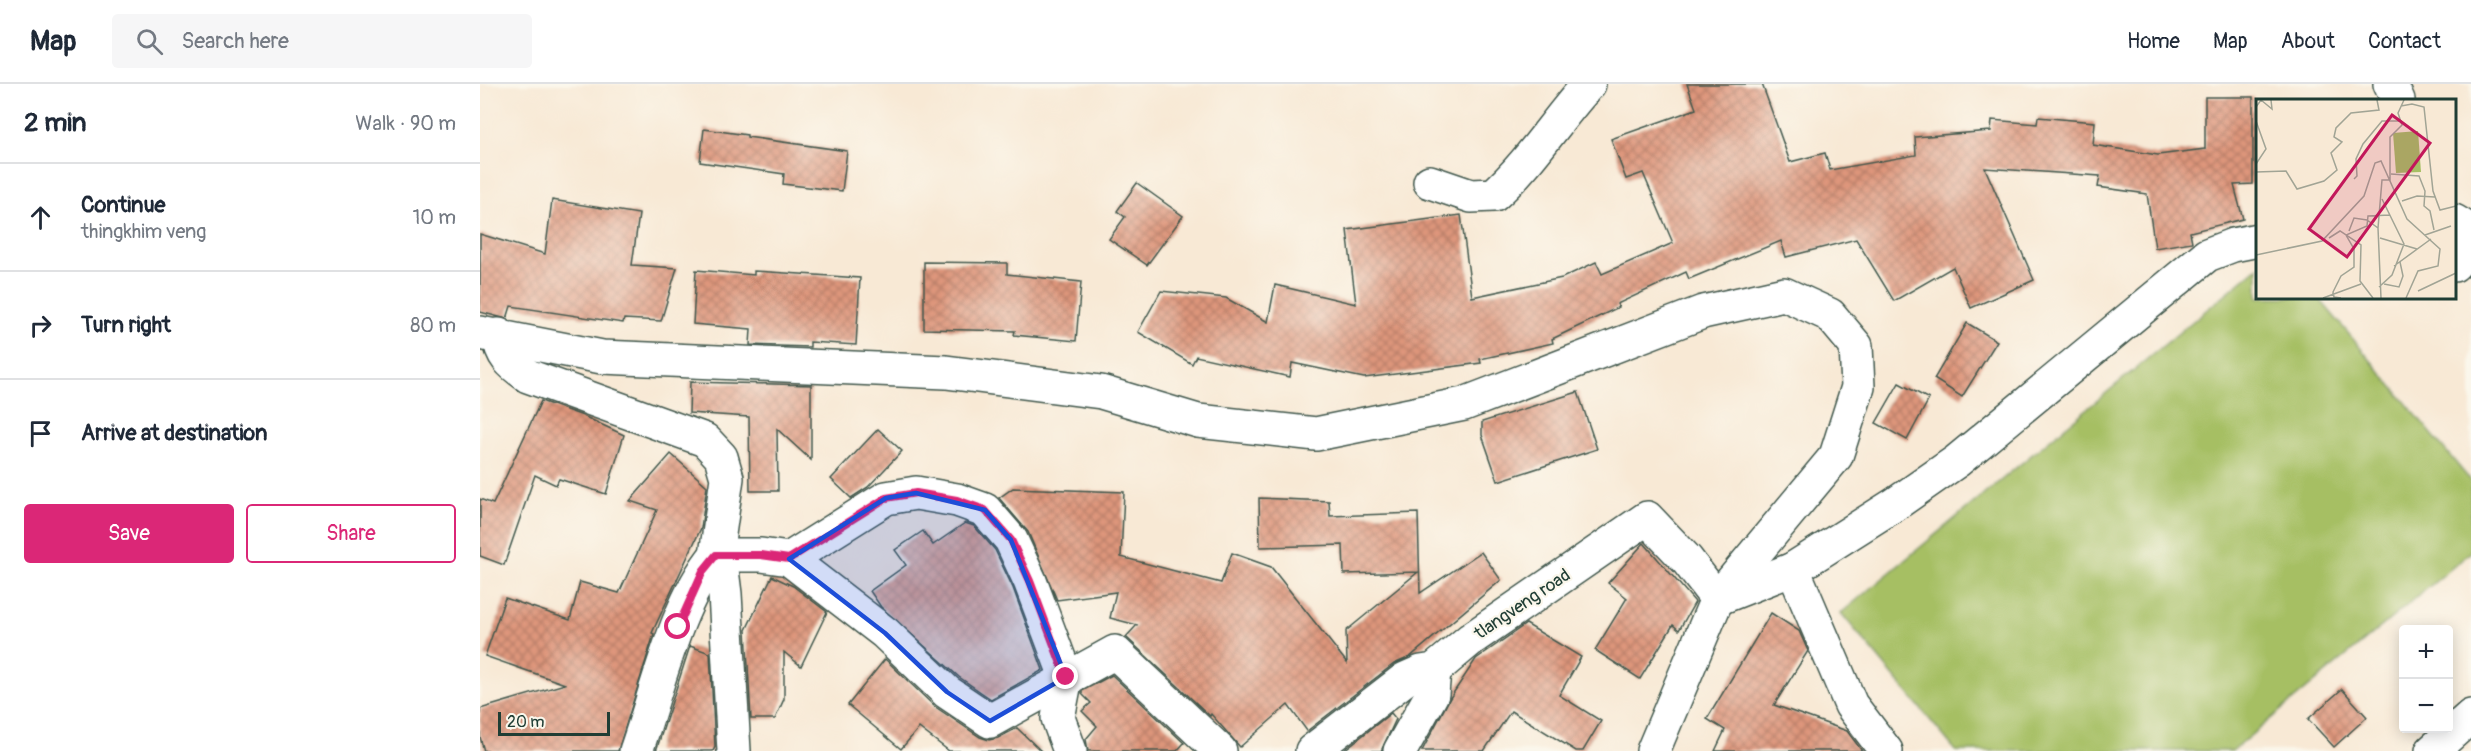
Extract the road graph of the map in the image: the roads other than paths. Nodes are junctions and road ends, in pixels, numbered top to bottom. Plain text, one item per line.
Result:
1 (1589, 84) edge
2 (2390, 84) edge
3 (2398, 99) edge
4 (1430, 182) dead end
5 (2456, 222) edge
6 (2471, 231) edge
7 (2256, 240) edge
8 (2471, 247) edge
9 (2456, 263) edge
10 (489, 334) edge
11 (716, 555) junction
12 (789, 559) junction
13 (1793, 569) junction
14 (1717, 599) junction
15 (1434, 670) junction
16 (1066, 677) junction
17 (2471, 716) edge
18 (636, 751) edge
19 (734, 751) edge
20 (1070, 751) edge
21 (1220, 751) edge
22 (1312, 751) edge
23 (1400, 751) edge
24 (1653, 751) edge
25 (1886, 751) edge
26 (2432, 751) edge

1 - 4 main road
2 - 3 main road
5 - 6 main road
7 - 13 main road
8 - 9 main road
10 - 11 main road
10 - 14 main road
11 - 12 main road
11 - 18 main road
11 - 19 main road
12 - 16 main road
12 - 16 main road
13 - 14 main road
13 - 25 main road
14 - 15 main road, tlangveng road
14 - 24 main road
15 - 22 main road, tlangveng road
15 - 23 main road
16 - 20 main road
16 - 21 main road
17 - 26 main road

